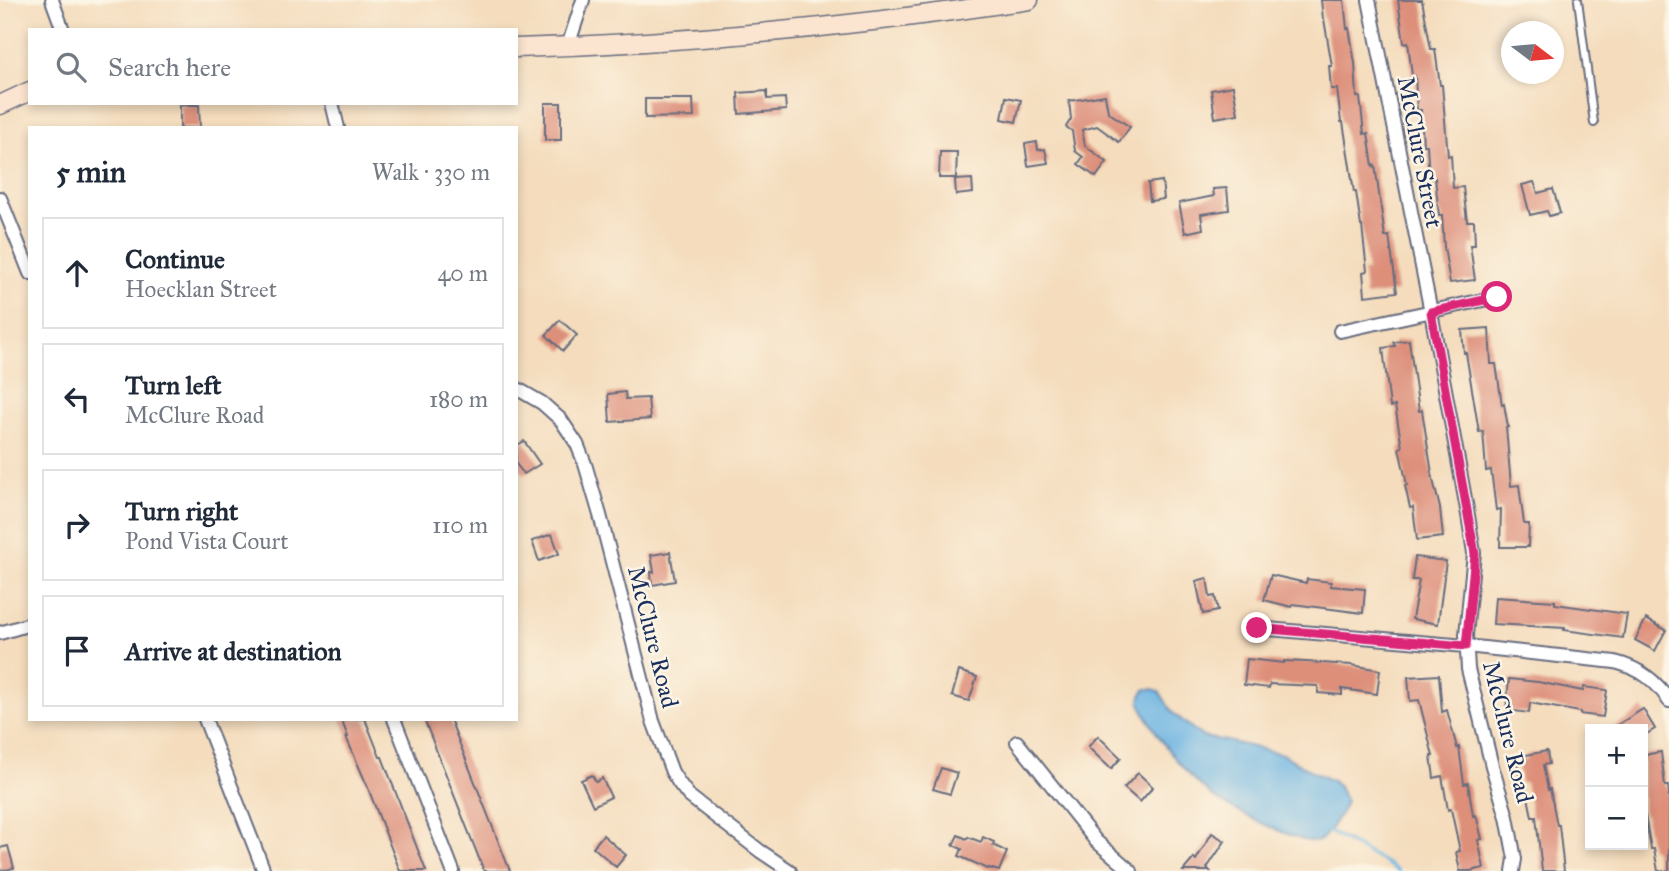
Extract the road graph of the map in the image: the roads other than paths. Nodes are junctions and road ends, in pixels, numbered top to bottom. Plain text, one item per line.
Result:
1 (52, 0) edge
2 (583, 0) edge
3 (1029, 0) edge
4 (1369, 0) edge
5 (1577, 0) edge
6 (62, 28) edge
7 (568, 46) junction
8 (518, 48) edge
9 (28, 92) edge
10 (332, 105) edge
11 (0, 106) edge
12 (1594, 123) dead end
13 (337, 126) edge
14 (0, 198) edge
15 (28, 268) edge
16 (1497, 297) dead end
17 (1431, 312) junction
18 (1340, 331) dead end
19 (518, 391) edge
20 (28, 625) edge
21 (1257, 628) dead end
22 (0, 633) edge
23 (1466, 646) junction
24 (1669, 701) edge
25 (206, 721) edge
26 (395, 721) edge
27 (1017, 741) dead end
28 (264, 871) edge
29 (453, 871) edge
30 (790, 871) edge
31 (1131, 871) edge
32 (1513, 871) edge

1 - 6 street
2 - 7 street
3 - 7 main road
4 - 17 street, McClure Street
5 - 12 lane
7 - 8 main road
9 - 11 main road
10 - 13 street
14 - 15 street
16 - 17 street
17 - 18 street
17 - 23 street, McClure Road
19 - 30 street, McClure Road
20 - 22 street
21 - 23 street
23 - 24 street
23 - 32 street, McClure Road
25 - 28 street
26 - 29 street
27 - 31 street

